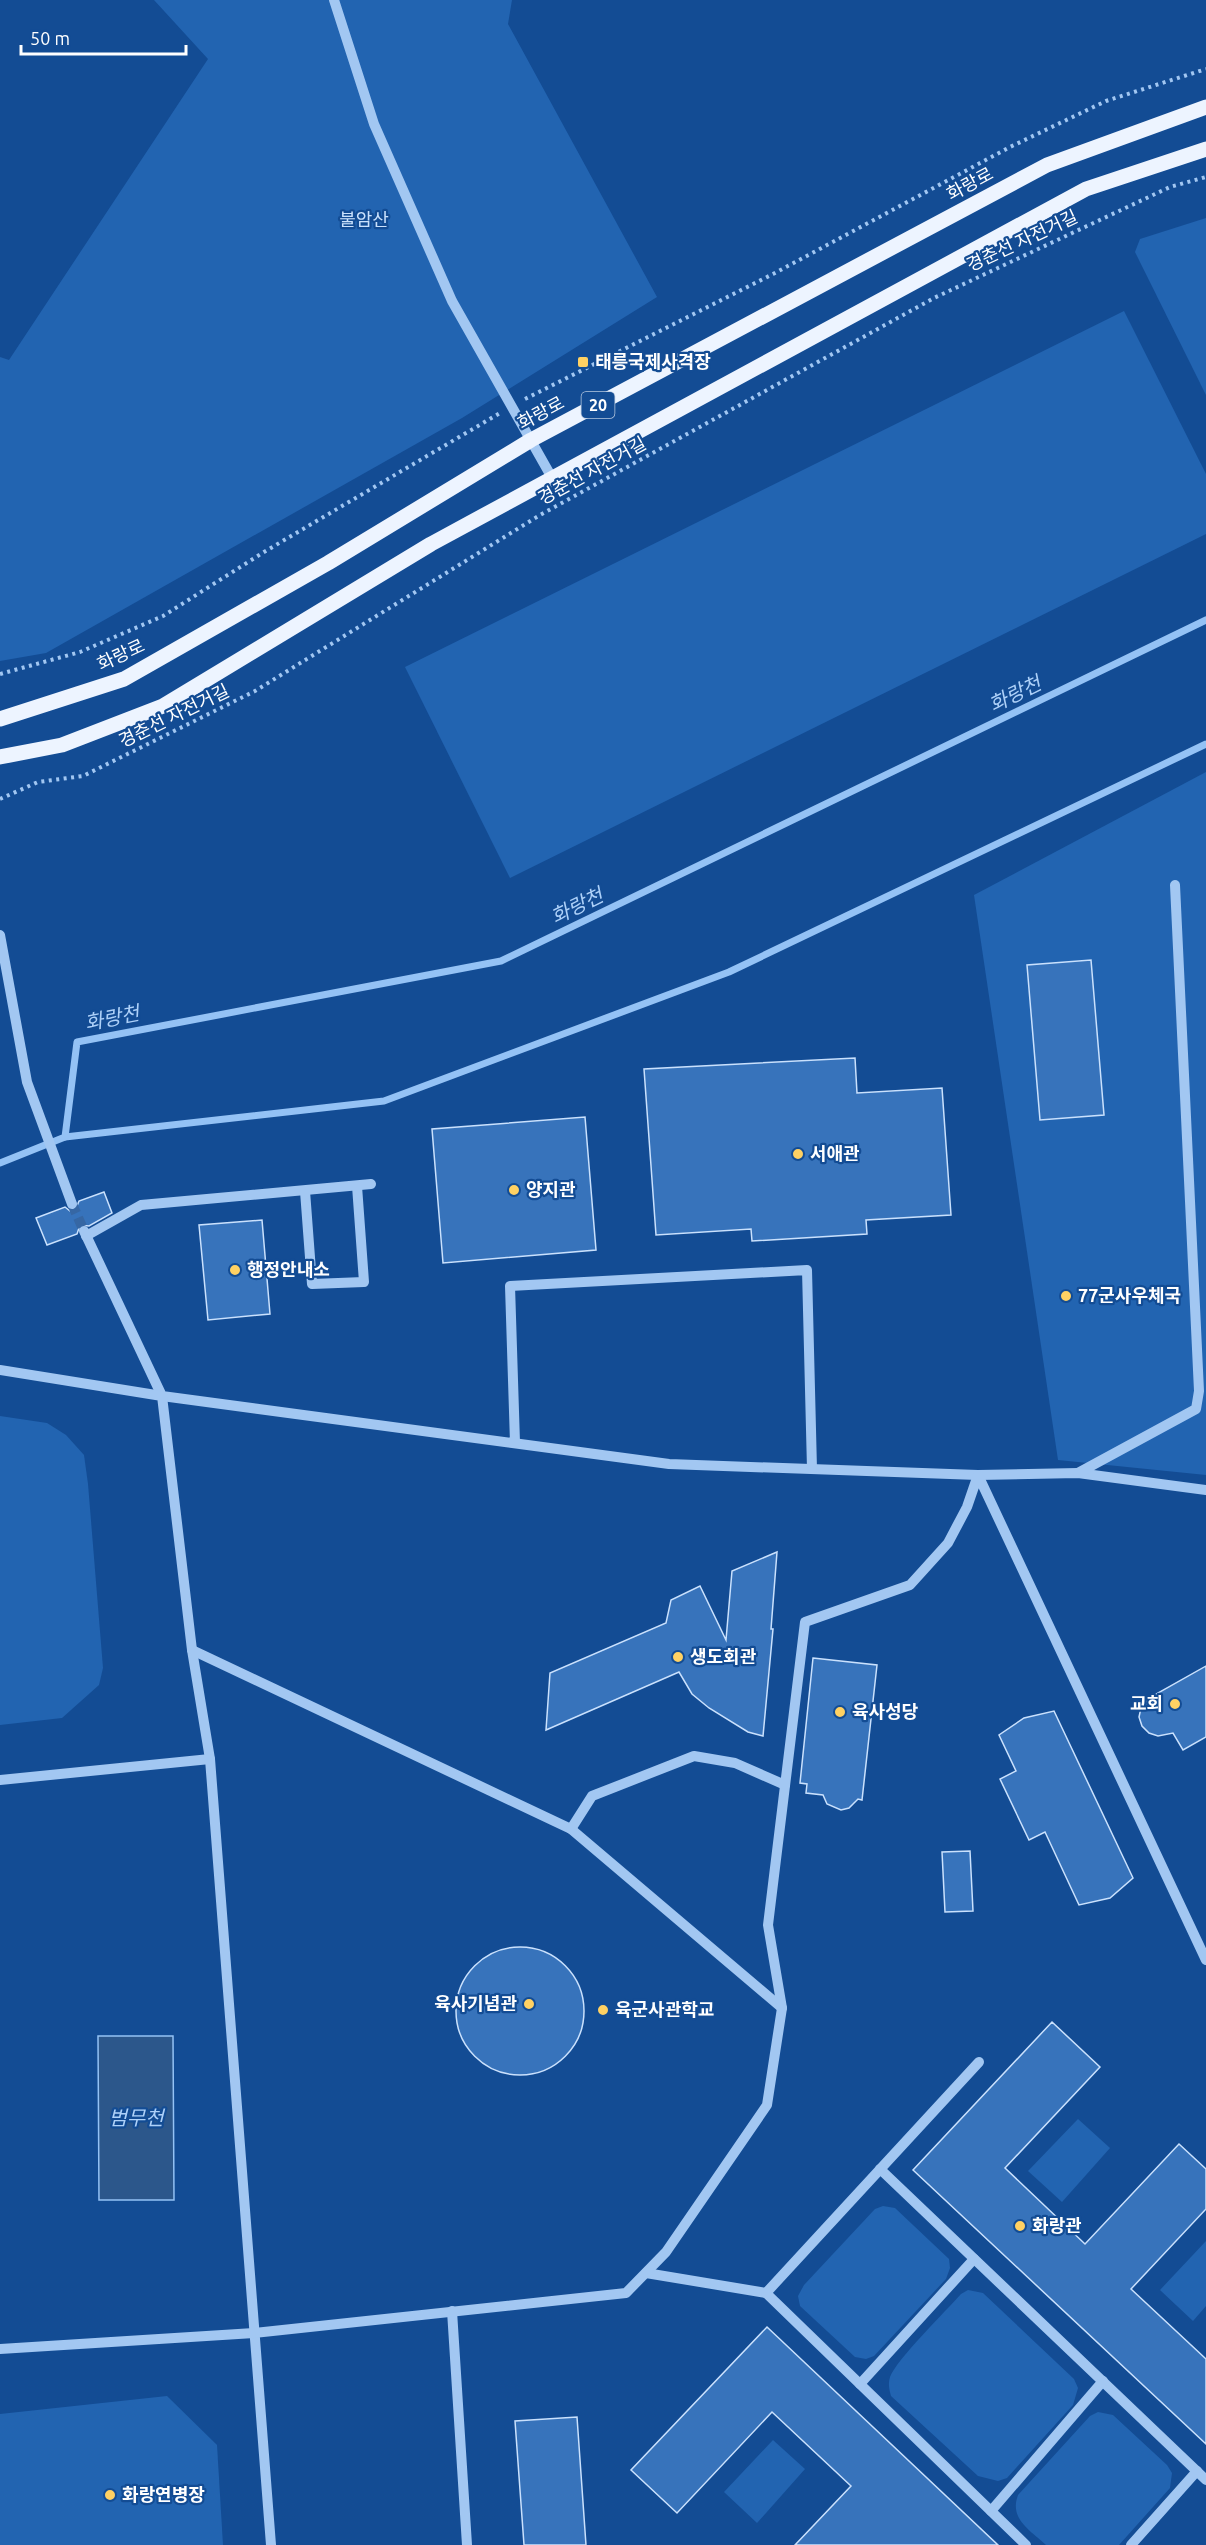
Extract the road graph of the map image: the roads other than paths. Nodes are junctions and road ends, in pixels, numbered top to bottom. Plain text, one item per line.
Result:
1 (334, 0) edge
2 (1206, 107) edge
3 (1206, 149) edge
4 (531, 440) junction
5 (551, 476) junction
6 (0, 719) edge
7 (0, 757) edge
8 (1175, 885) dead end
9 (0, 935) edge
10 (371, 1185) dead end
11 (357, 1186) junction
12 (305, 1191) junction
13 (71, 1202) tunnel mouth
14 (0, 1370) edge
15 (162, 1396) junction
16 (515, 1443) junction
17 (812, 1469) junction
18 (1078, 1473) junction
19 (978, 1475) junction
20 (1206, 1483) edge
21 (1192, 1488) junction
22 (1206, 1490) edge
23 (192, 1650) junction
24 (210, 1759) junction
25 (0, 1780) edge
26 (785, 1785) junction
27 (571, 1828) junction
28 (1206, 1960) edge
29 (782, 2008) junction
30 (979, 2062) dead end
31 (880, 2169) junction
32 (974, 2259) junction
33 (646, 2273) junction
34 (766, 2293) junction
35 (452, 2312) junction
36 (254, 2333) junction
37 (0, 2349) edge
38 (1103, 2381) junction
39 (860, 2384) junction
40 (1197, 2471) junction
41 (1206, 2480) edge
42 (991, 2511) junction
43 (271, 2545) edge
44 (466, 2545) edge
45 (1026, 2545) edge
46 (1131, 2545) edge

1 - 4 street
2 - 4 main road, 화랑로 / 20
3 - 5 main road, 20
4 - 5 street
4 - 6 main road, 화랑로 / 20
5 - 7 main road, 20
8 - 18 street
9 - 13 street
10 - 11 street
11 - 12 street
11 - 12 street
12 - 15 street
14 - 15 street
15 - 16 street
15 - 23 street
16 - 17 street
16 - 17 street
17 - 19 street
18 - 19 street
18 - 21 street
19 - 26 street
19 - 28 street
20 - 21 street
21 - 22 street
23 - 24 street
23 - 27 street
24 - 25 street
24 - 36 street
26 - 27 street
26 - 29 street
27 - 29 street
29 - 33 street
30 - 31 street
31 - 32 street
31 - 34 street
32 - 38 street
32 - 39 street
33 - 34 street
33 - 35 street
34 - 39 street
35 - 36 street
35 - 44 street
36 - 37 street
36 - 43 street
38 - 40 street
38 - 42 street
39 - 42 street
40 - 41 street
40 - 46 street
42 - 45 street

